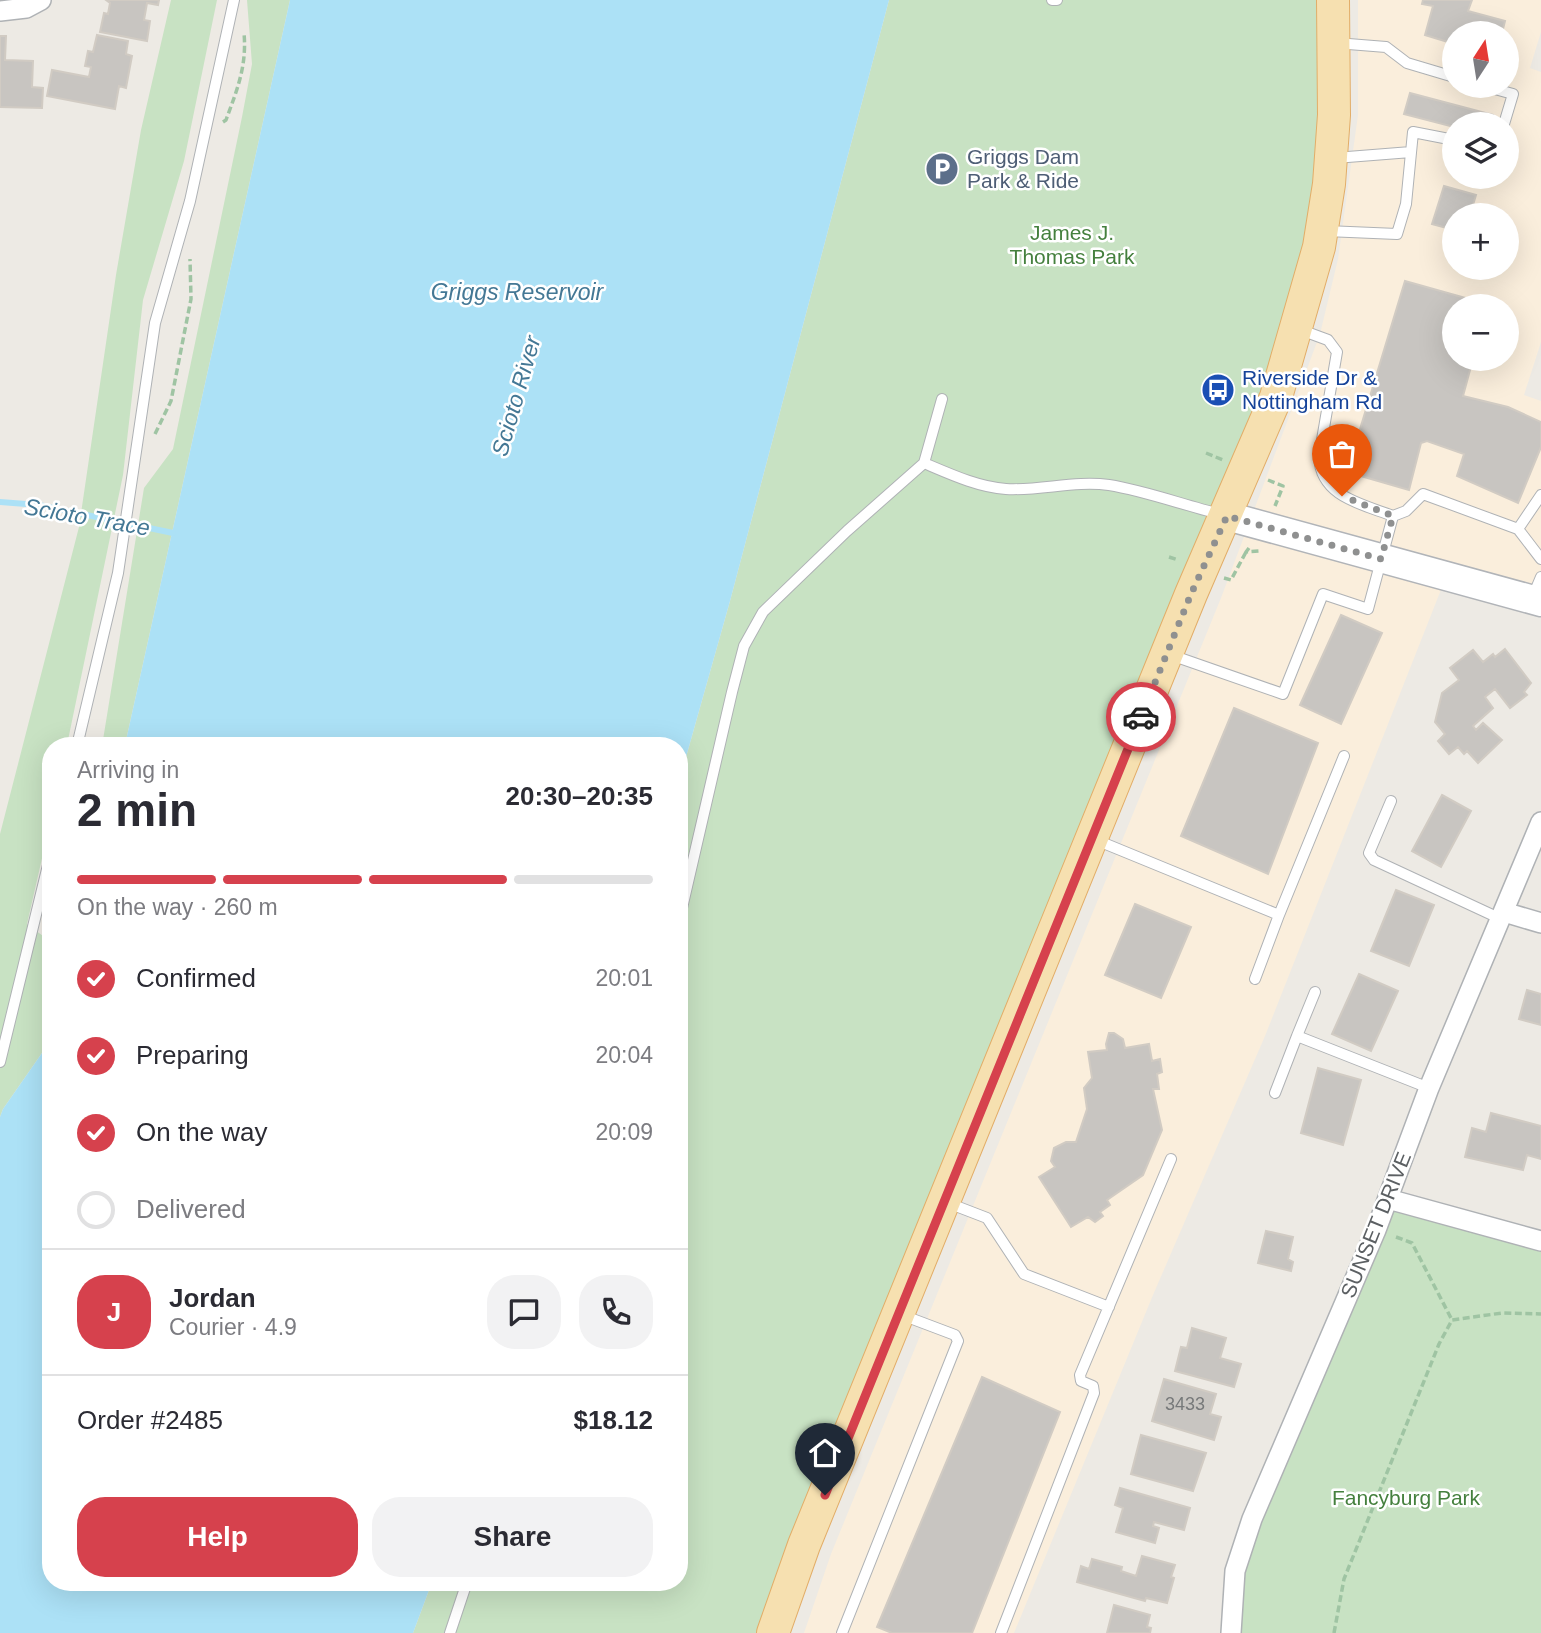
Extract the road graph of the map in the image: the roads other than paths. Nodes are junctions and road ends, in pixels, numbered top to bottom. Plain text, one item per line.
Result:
1 (234, 0) edge
2 (1333, 0) edge
3 (40, 2) edge
4 (0, 11) edge
5 (1333, 43) junction
6 (1442, 73) edge
7 (1442, 138) edge
8 (1411, 152) junction
9 (1331, 159) junction
10 (1322, 231) junction
11 (1297, 329) junction
12 (942, 399) dead end
13 (924, 463) junction
14 (1541, 495) edge
15 (1227, 516) junction
16 (1393, 516) junction
17 (1518, 529) junction
18 (1381, 559) junction
19 (1541, 559) edge
20 (1538, 593) edge
21 (1167, 654) junction
22 (79, 737) edge
23 (1344, 756) dead end
24 (1391, 801) dead end
25 (1541, 822) edge
26 (1092, 838) junction
27 (688, 882) edge
28 (42, 890) edge
29 (1279, 915) junction
30 (1502, 916) junction
31 (1541, 923) edge
32 (1255, 979) dead end
33 (1315, 992) dead end
34 (1297, 1036) junction
35 (0, 1062) edge
36 (1429, 1088) junction
37 (1275, 1093) dead end
38 (1171, 1159) dead end
39 (1388, 1199) junction
40 (944, 1202) junction
41 (1541, 1241) edge
42 (1109, 1307) junction
43 (899, 1314) junction
44 (464, 1591) edge
45 (450, 1633) edge
46 (773, 1633) edge
47 (842, 1633) edge
48 (1000, 1633) edge
49 (1231, 1633) edge

1 - 22 lane
2 - 5 main road
3 - 4 street
5 - 6 lane
5 - 9 main road
7 - 8 lane
8 - 9 lane
8 - 10 lane
9 - 10 main road
10 - 11 main road
11 - 15 main road
11 - 16 lane
12 - 13 lane
13 - 15 lane
13 - 27 lane
14 - 17 lane
15 - 18 street
15 - 21 main road
16 - 17 lane
16 - 18 lane
17 - 19 lane
18 - 20 street
18 - 21 lane
21 - 26 main road
23 - 29 lane
24 - 30 lane
25 - 30 street, SUNSET DRIVE
26 - 29 lane
26 - 40 main road
28 - 35 lane
29 - 32 lane
30 - 31 street
30 - 36 street, SUNSET DRIVE
33 - 34 lane
34 - 36 lane
34 - 37 lane
36 - 39 street, SUNSET DRIVE
38 - 42 lane
39 - 41 street
39 - 49 street, SUNSET DRIVE
40 - 42 lane
40 - 43 main road
42 - 48 lane
43 - 46 main road
43 - 47 lane
44 - 45 lane

